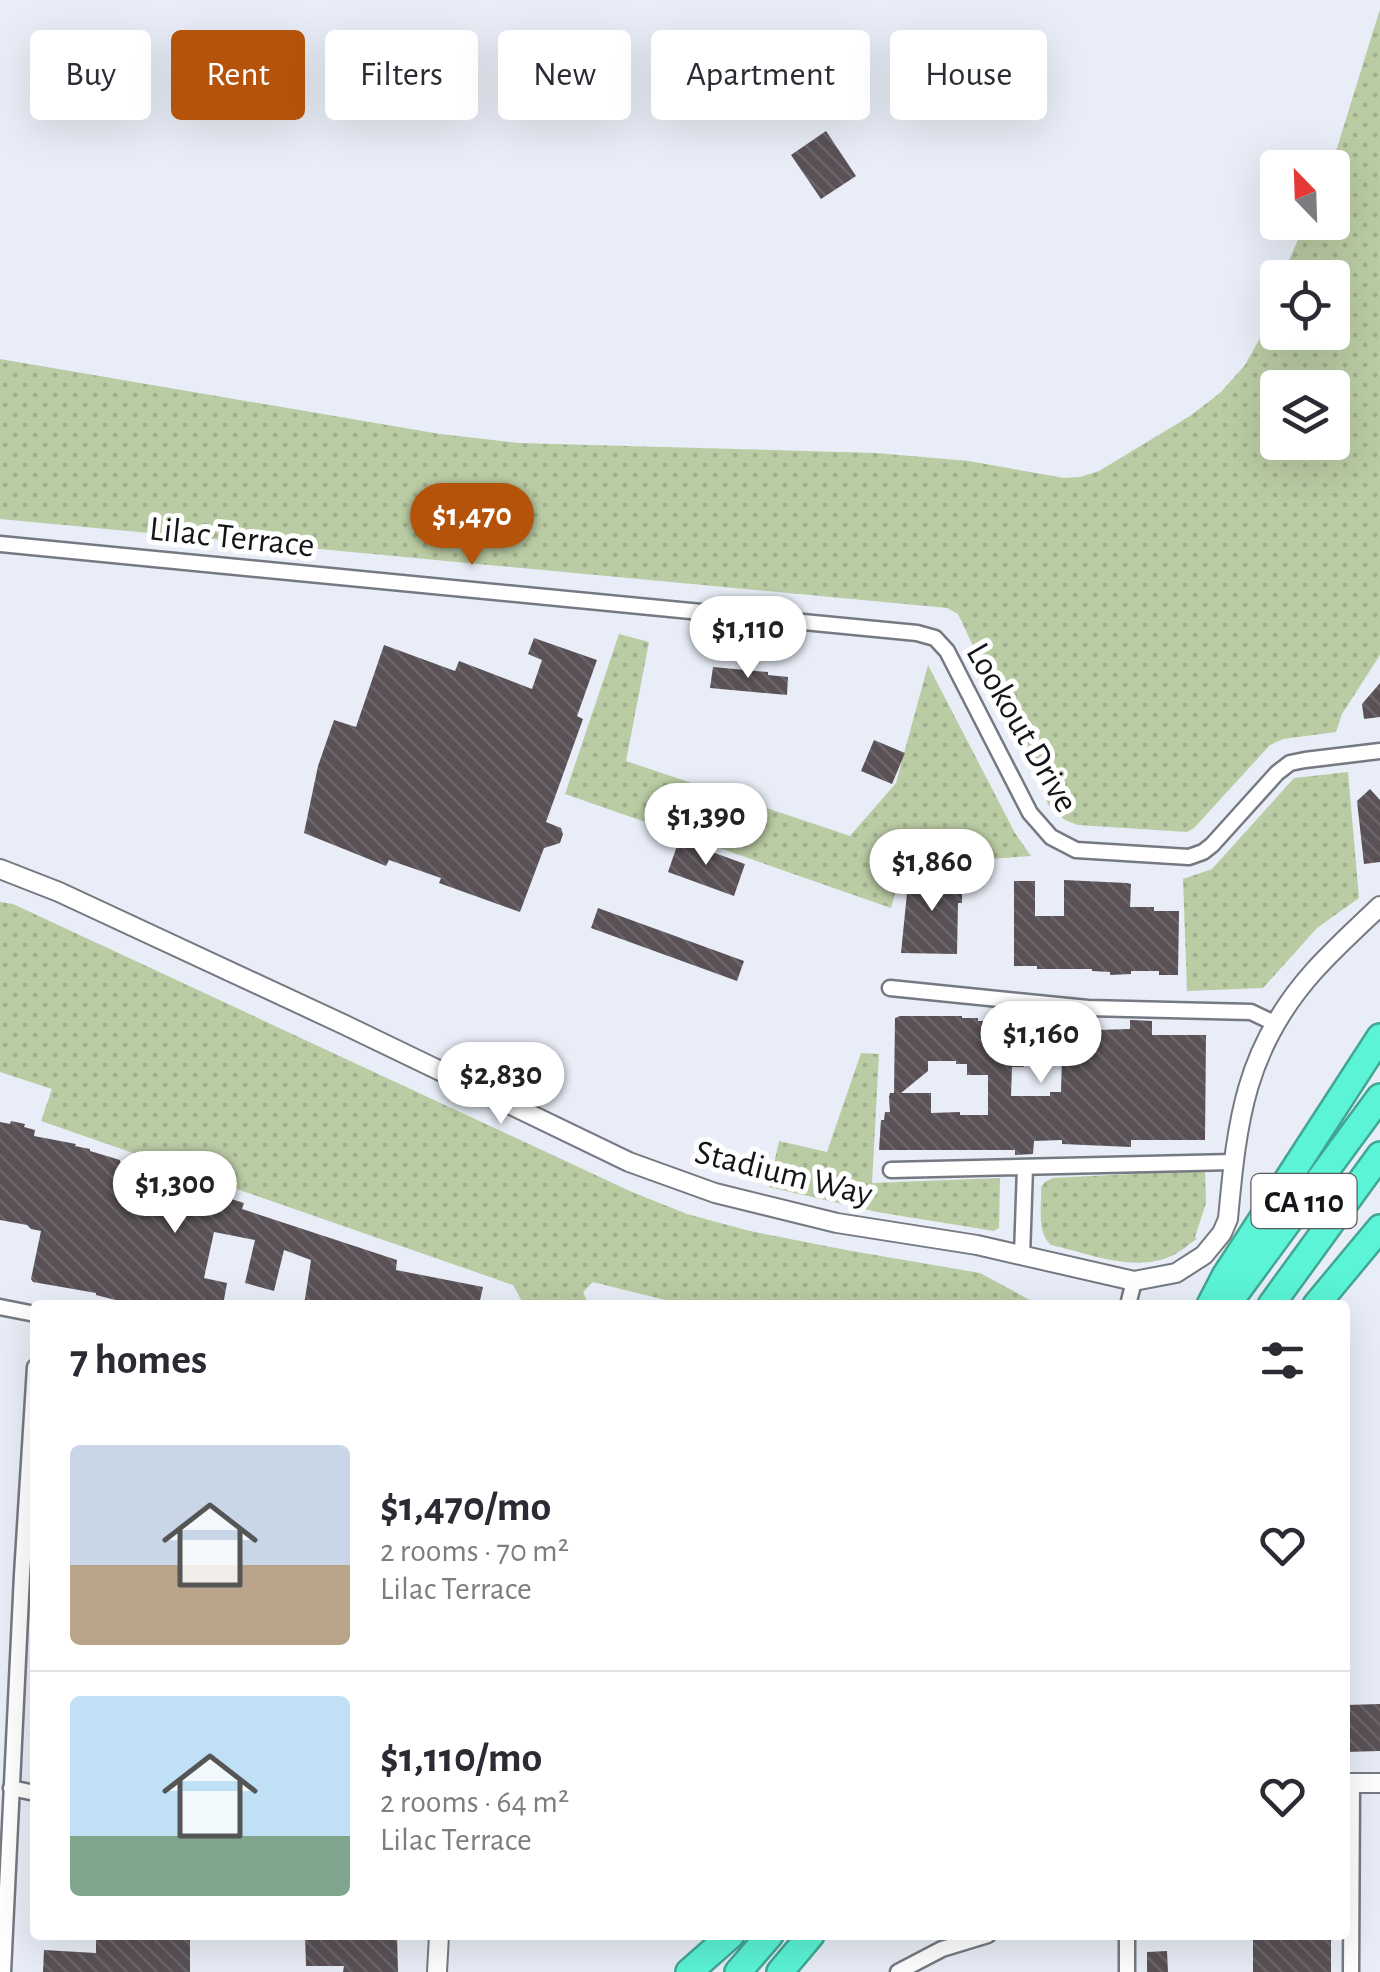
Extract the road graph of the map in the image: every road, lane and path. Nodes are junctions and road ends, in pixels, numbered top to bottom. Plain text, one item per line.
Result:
1 (0, 544) edge
2 (936, 638) joint
3 (1380, 751) edge
4 (0, 869) edge
5 (1380, 906) edge
6 (890, 988) dead end
7 (1274, 1023) junction
8 (1380, 1038) edge
9 (1380, 1097) edge
10 (1380, 1155) edge
11 (1233, 1162) junction
12 (1026, 1166) junction
13 (891, 1170) dead end
14 (1380, 1228) edge
15 (1022, 1256) junction
16 (1134, 1281) junction
17 (1129, 1300) edge
18 (1213, 1300) edge
19 (1231, 1300) edge
20 (1275, 1300) edge
21 (1320, 1300) edge
22 (0, 1307) edge
23 (30, 1313) edge
24 (30, 1455) edge
25 (1350, 1783) edge
26 (1380, 1783) edge
27 (11, 1788) junction
28 (30, 1792) edge
29 (1350, 1909) edge
30 (439, 1940) edge
31 (725, 1940) edge
32 (766, 1940) edge
33 (807, 1940) edge
34 (972, 1940) edge
35 (1127, 1940) edge
36 (2, 1972) edge
37 (437, 1972) edge
38 (689, 1972) edge
39 (738, 1972) edge
40 (780, 1972) edge
41 (898, 1972) edge
42 (1127, 1972) edge
43 (1351, 1972) edge

1 - 2 street, Lilac Terrace
2 - 3 street, Lookout Drive
4 - 15 street, Stadium Way
5 - 7 street, Stadium Way
6 - 7 street
7 - 11 street, Stadium Way
8 - 18 highway
9 - 19 highway, CA 110
10 - 20 highway, CA 110
11 - 12 street
11 - 16 street, Stadium Way
12 - 13 street
12 - 15 street
14 - 21 highway
15 - 16 street, Stadium Way
16 - 17 street
22 - 23 street
24 - 27 street
25 - 26 street
27 - 28 street
27 - 36 street
29 - 43 street
30 - 37 street
31 - 38 highway
32 - 39 highway
33 - 40 highway
34 - 41 street
35 - 42 street

